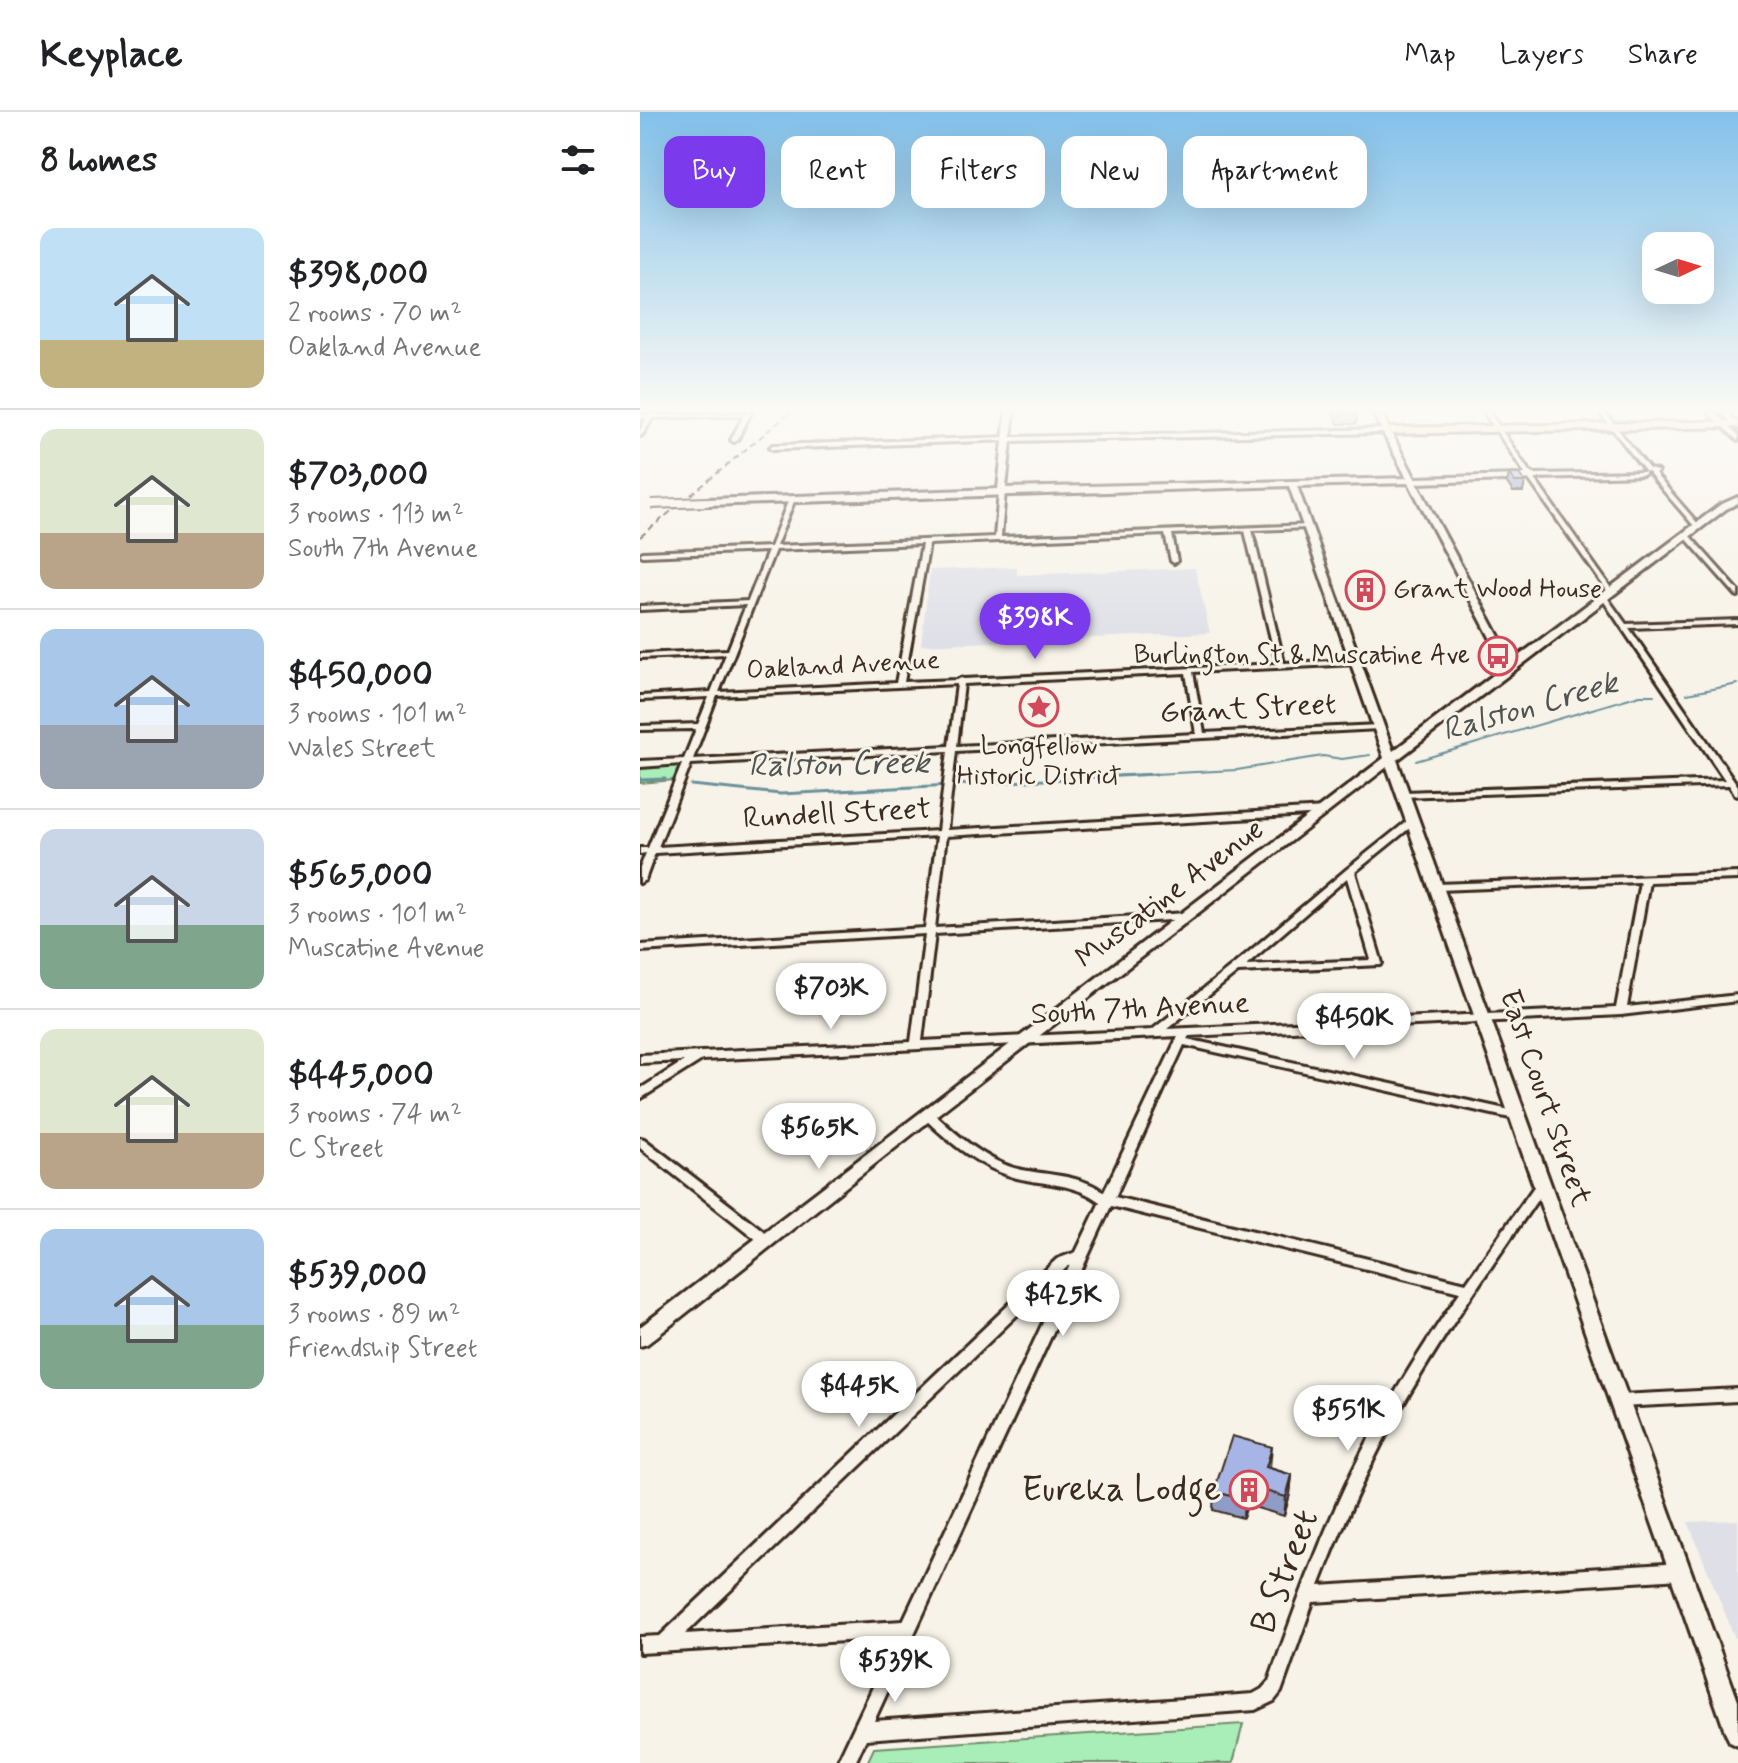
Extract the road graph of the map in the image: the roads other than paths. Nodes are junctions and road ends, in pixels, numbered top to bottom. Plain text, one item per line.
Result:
1 (1073, 489) edge
2 (1294, 489) edge
3 (1416, 489) edge
4 (1539, 489) edge
5 (1663, 489) edge
6 (1002, 491) junction
7 (792, 499) junction
8 (1738, 500) edge
9 (640, 505) edge
10 (1308, 526) junction
11 (1697, 526) junction
12 (1248, 529) junction
13 (1168, 532) junction
14 (1686, 535) junction
15 (998, 539) junction
16 (926, 542) junction
17 (773, 548) junction
18 (643, 554) dead end
19 (1174, 561) dead end
20 (1607, 594) junction
21 (1738, 594) edge
22 (750, 603) junction
23 (640, 608) edge
24 (1738, 622) edge
25 (1624, 626) junction
26 (731, 652) junction
27 (640, 656) edge
28 (1355, 662) junction
29 (1281, 665) junction
30 (1511, 668) junction
31 (1189, 670) junction
32 (961, 680) junction
33 (900, 683) junction
34 (715, 692) junction
35 (640, 698) edge
36 (701, 726) junction
37 (1379, 727) junction
38 (640, 728) edge
39 (1200, 736) junction
40 (953, 748) junction
41 (1392, 760) junction
42 (687, 761) junction
43 (640, 764) edge
44 (1731, 782) junction
45 (1738, 792) edge
46 (1405, 795) junction
47 (1325, 811) junction
48 (1414, 820) junction
49 (943, 832) junction
50 (652, 850) junction
51 (640, 851) edge
52 (1350, 871) junction
53 (1738, 876) edge
54 (1645, 879) junction
55 (640, 880) edge
56 (1438, 887) junction
57 (1187, 916) junction
58 (931, 930) junction
59 (640, 948) edge
60 (1235, 969) junction
61 (1738, 998) edge
62 (1621, 1011) junction
63 (1485, 1017) junction
64 (1156, 1033) junction
65 (1183, 1037) junction
66 (1025, 1039) junction
67 (916, 1044) junction
68 (700, 1055) junction
69 (640, 1059) edge
70 (640, 1095) edge
71 (927, 1114) junction
72 (1519, 1116) junction
73 (640, 1142) edge
74 (1543, 1183) junction
75 (1106, 1200) junction
76 (766, 1240) junction
77 (1081, 1256) junction
78 (1469, 1289) junction
79 (640, 1338) edge
80 (1738, 1395) edge
81 (1620, 1401) junction
82 (1681, 1571) junction
83 (1307, 1595) junction
84 (907, 1629) junction
85 (664, 1643) junction
86 (640, 1645) edge
87 (1737, 1730) edge
88 (860, 1731) junction
89 (846, 1763) edge

1 - 6 street
2 - 10 street, East Court Street
3 - 30 street
4 - 20 street
5 - 11 street
6 - 7 street
6 - 15 street
7 - 9 street, bridge
7 - 17 street
8 - 11 street, Muscatine Avenue
10 - 12 street
10 - 28 street, East Court Street
11 - 14 street, Muscatine Avenue
12 - 13 street
12 - 29 street
13 - 15 street
13 - 19 street
14 - 20 street, Muscatine Avenue
14 - 21 street
15 - 16 street
16 - 17 street
16 - 33 street
17 - 18 street
17 - 22 street
20 - 25 street
20 - 30 street, Muscatine Avenue
22 - 23 street
22 - 26 street
24 - 25 street
25 - 44 street
26 - 27 street
26 - 34 street
28 - 29 street, Oakland Avenue
28 - 37 street, East Court Street
29 - 31 street, Oakland Avenue
30 - 41 street, Muscatine Avenue
31 - 32 street, Oakland Avenue
31 - 39 street
32 - 33 street, Oakland Avenue
32 - 40 street
33 - 34 street, Oakland Avenue
34 - 35 street, Oakland Avenue
34 - 36 street
36 - 38 street
36 - 42 street
37 - 39 street, Grant Street
37 - 41 street, East Court Street
39 - 40 street, Grant Street
40 - 42 street, Grant Street
40 - 49 street
41 - 46 street, East Court Street
41 - 47 street, Muscatine Avenue
42 - 43 street, Grant Street
42 - 50 street
44 - 45 street
44 - 46 street
46 - 48 street, East Court Street
47 - 49 street, Rundell Street
47 - 57 street, Muscatine Avenue
48 - 52 street
48 - 56 street, East Court Street
49 - 50 street, Rundell Street
49 - 58 street
50 - 51 street, Rundell Street
50 - 55 street
52 - 60 street
52 - 60 street
53 - 54 street
54 - 56 street
54 - 62 street
56 - 63 street, East Court Street
57 - 58 street
57 - 66 street, Muscatine Avenue
58 - 59 street
58 - 67 street
60 - 64 street
61 - 62 street, South 7th Avenue
62 - 63 street, South 7th Avenue
63 - 65 street, South 7th Avenue
63 - 72 street, East Court Street
64 - 65 street, South 7th Avenue
64 - 66 street, South 7th Avenue
65 - 72 street
65 - 75 street
66 - 67 street, South 7th Avenue
66 - 71 street, Muscatine Avenue
67 - 68 street, South 7th Avenue
68 - 69 street, South 7th Avenue
68 - 70 street
71 - 75 street
71 - 76 street, Muscatine Avenue
72 - 74 street, East Court Street
73 - 76 street
74 - 78 street, B Street
74 - 81 street, East Court Street
75 - 77 street
75 - 78 street
76 - 79 street, Muscatine Avenue
77 - 84 street
77 - 85 street
78 - 83 street, B Street
80 - 81 street
81 - 82 street, East Court Street
82 - 83 street
82 - 87 street, East Court Street
83 - 88 street, B Street
84 - 85 street
84 - 88 street
85 - 86 street
88 - 89 street

